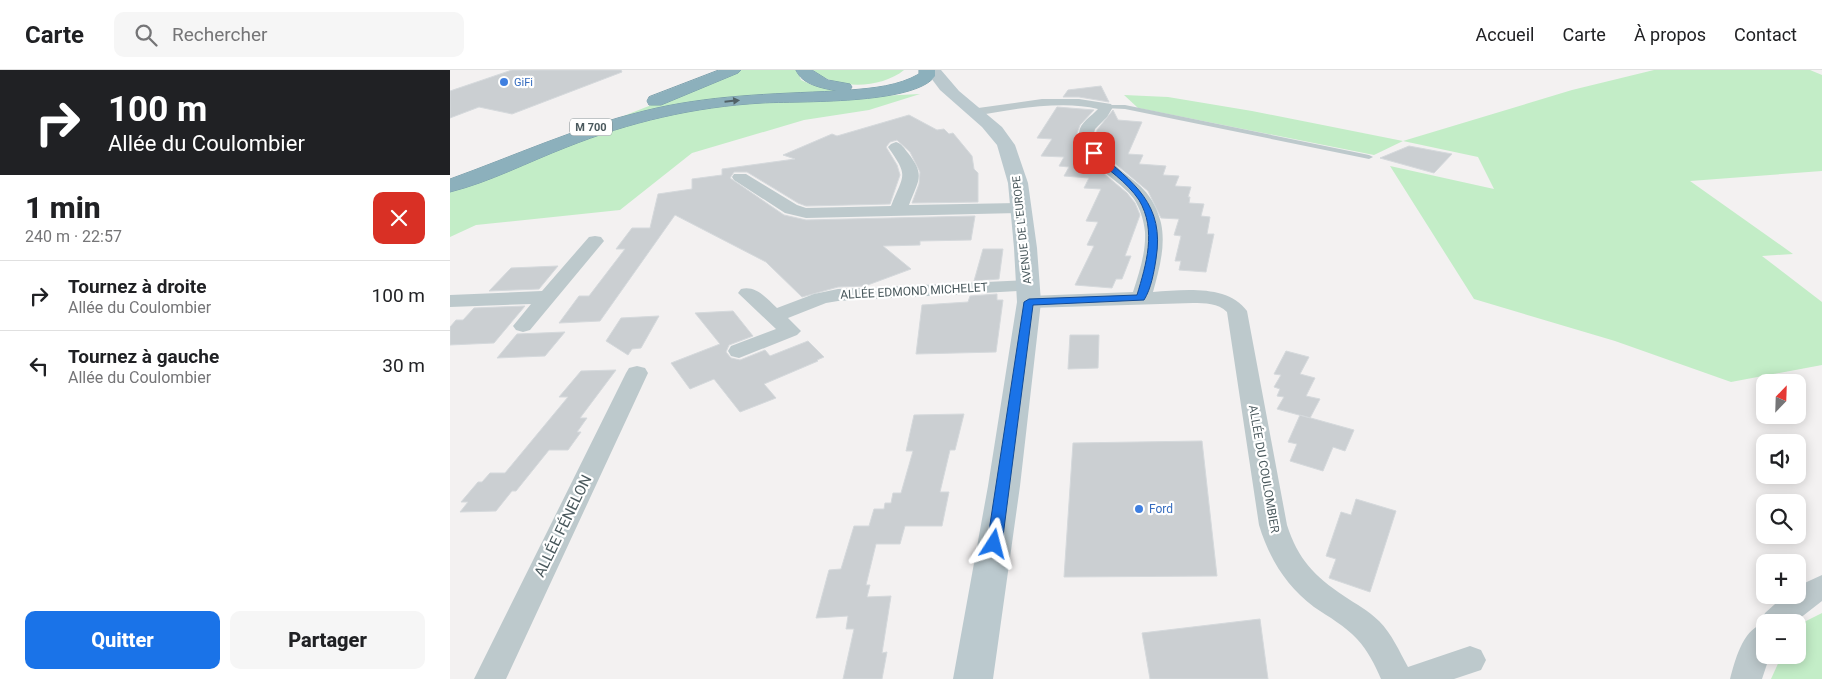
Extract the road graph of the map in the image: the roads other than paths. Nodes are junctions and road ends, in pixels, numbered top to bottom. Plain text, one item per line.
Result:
1 (714, 70) edge
2 (722, 70) edge
3 (733, 70) edge
4 (804, 70) edge
5 (922, 72) edge
6 (936, 90) junction
7 (880, 92) junction
8 (1106, 107) junction
9 (976, 112) junction
10 (610, 114) junction
11 (896, 147) dead end
12 (1369, 157) dead end
13 (740, 177) dead end
14 (450, 180) edge
15 (450, 186) edge
16 (1021, 208) junction
17 (898, 211) junction
18 (595, 241) dead end
19 (748, 292) dead end
20 (1028, 294) junction
21 (548, 296) junction
22 (1141, 298) junction
23 (450, 301) edge
24 (774, 316) junction
25 (523, 326) dead end
26 (739, 351) dead end
27 (637, 373) dead end
28 (1822, 587) edge
29 (1783, 614) edge
30 (1756, 650) edge
31 (1470, 660) dead end
32 (490, 679) edge
33 (973, 679) edge
34 (1398, 679) edge
35 (1413, 679) edge
36 (1746, 679) edge

1 - 10 highway
2 - 10 highway, M 700
3 - 15 highway, M 700
4 - 5 highway
5 - 6 street, AVENUE DE L'EUROPE
5 - 7 highway
5 - 9 street, AVENUE DE L'EUROPE
6 - 7 highway
6 - 9 street, AVENUE DE L'EUROPE
15 -> 7 highway
8 - 9 street
8 - 12 lane
8 - 22 street
9 - 16 street, AVENUE DE L'EUROPE
10 - 14 highway, M 700
11 - 17 street
13 - 17 street
16 - 17 street
16 - 20 street, AVENUE DE L'EUROPE
18 - 21 street
19 - 24 street
20 - 22 street, ALLÉE DU COULOMBIER
20 - 24 street, ALLÉE EDMOND MICHELET
20 - 33 street, AVENUE DE L'EUROPE
21 - 23 street
21 - 25 street
22 - 34 street, ALLÉE DU COULOMBIER
24 - 26 street
27 - 32 street, ALLÉE FÉNELON
28 - 29 street
30 - 36 street
31 - 35 street

